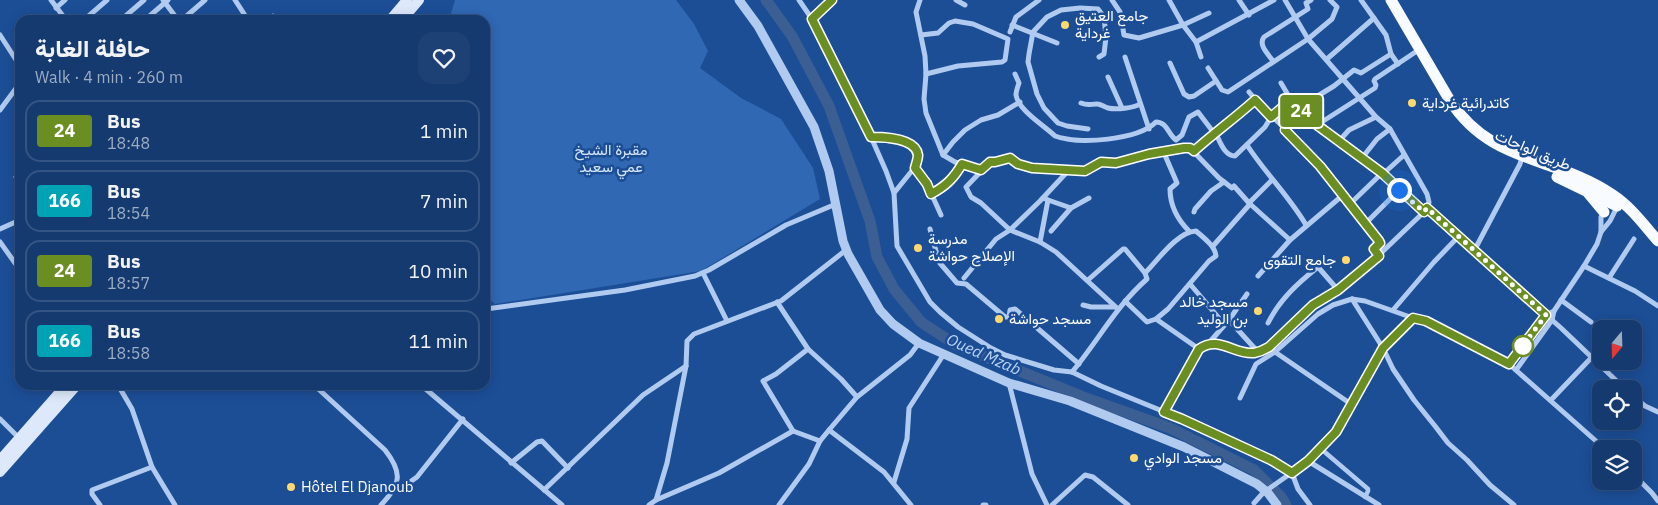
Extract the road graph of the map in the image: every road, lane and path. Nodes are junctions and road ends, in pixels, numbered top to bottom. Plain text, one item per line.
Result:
1 (51, 0) edge
2 (65, 0) edge
3 (107, 0) edge
4 (144, 0) edge
5 (205, 0) edge
6 (235, 0) edge
7 (739, 0) edge
8 (799, 0) edge
9 (832, 0) edge
10 (920, 0) edge
11 (956, 0) edge
12 (1039, 0) edge
13 (1112, 0) edge
14 (1169, 0) edge
15 (1239, 0) edge
16 (1274, 0) edge
17 (1285, 0) edge
18 (1311, 0) edge
19 (1330, 0) edge
20 (1361, 0) edge
21 (1386, 0) edge
22 (1391, 0) edge
23 (165, 1) edge
24 (413, 1) edge
25 (965, 5) dead end
26 (56, 8) junction
27 (1209, 13) dead end
28 (1249, 14) junction
29 (62, 15) edge
30 (90, 15) edge
31 (127, 15) edge
32 (150, 15) edge
33 (175, 15) edge
34 (188, 15) edge
35 (245, 15) edge
36 (396, 15) edge
37 (405, 15) edge
38 (1374, 18) junction
39 (812, 19) junction
40 (1295, 19) junction
41 (1012, 25) junction
42 (1183, 25) junction
43 (1010, 32) dead end
44 (1033, 32) junction
45 (0, 35) edge
46 (921, 35) junction
47 (1308, 40) junction
48 (1196, 42) junction
49 (1057, 43) dead end
50 (1418, 50) junction
51 (1391, 54) junction
52 (1099, 57) dead end
53 (1125, 57) dead end
54 (1201, 57) dead end
55 (15, 58) edge
56 (1327, 59) junction
57 (1273, 61) junction
58 (1170, 63) dead end
59 (1398, 64) junction
60 (1208, 68) dead end
61 (926, 74) junction
62 (1015, 74) dead end
63 (1108, 77) dead end
64 (1343, 79) junction
65 (1216, 81) junction
66 (1281, 83) dead end
67 (15, 90) edge
68 (1248, 92) dead end
69 (1361, 98) junction
70 (1255, 100) junction
71 (1291, 100) junction
72 (1020, 102) junction
73 (1081, 103) dead end
74 (1140, 104) junction
75 (1122, 108) junction
76 (1298, 108) junction
77 (0, 110) edge
78 (1271, 117) junction
79 (1376, 117) junction
80 (1317, 125) junction
81 (1149, 128) junction
82 (1088, 129) dead end
83 (1390, 129) junction
84 (1214, 132) junction
85 (871, 137) junction
86 (1339, 141) junction
87 (1247, 145) junction
88 (1194, 151) junction
89 (1164, 152) junction
90 (943, 155) junction
91 (1404, 156) junction
92 (1362, 158) junction
93 (1521, 161) junction
94 (962, 164) junction
95 (915, 168) junction
96 (981, 170) junction
97 (1068, 171) junction
98 (1383, 174) junction
99 (1272, 180) junction
100 (1224, 182) junction
101 (1399, 190) junction
102 (894, 193) junction
103 (931, 194) junction
104 (1343, 195) junction
105 (1089, 198) dead end
106 (1046, 199) junction
107 (1250, 203) junction
108 (1612, 203) junction
109 (836, 204) junction
110 (1350, 204) junction
111 (1071, 208) junction
112 (1425, 210) junction
113 (1194, 212) dead end
114 (941, 215) dead end
115 (15, 222) edge
116 (1365, 224) junction
117 (1306, 225) junction
118 (0, 229) edge
119 (930, 229) dead end
120 (1010, 230) junction
121 (1189, 231) junction
122 (1051, 232) dead end
123 (1601, 232) junction
124 (1458, 237) junction
125 (1634, 239) dead end
126 (1290, 240) junction
127 (1658, 241) edge
128 (0, 242) edge
129 (1040, 242) junction
130 (1213, 246) junction
131 (846, 250) junction
132 (1474, 252) junction
133 (1379, 256) junction
134 (15, 263) edge
135 (1584, 266) junction
136 (1145, 272) junction
137 (703, 273) junction
138 (1258, 276) dead end
139 (964, 278) dead end
140 (1609, 278) junction
141 (1088, 280) junction
142 (1190, 284) junction
143 (1338, 290) junction
144 (1247, 294) dead end
145 (1352, 299) junction
146 (1561, 300) junction
147 (1125, 301) junction
148 (777, 302) junction
149 (1083, 305) dead end
150 (1658, 306) edge
151 (490, 307) edge
152 (1116, 308) junction
153 (1393, 310) junction
154 (1554, 311) junction
155 (1546, 315) junction
156 (1413, 318) junction
157 (1156, 319) junction
158 (1552, 320) junction
159 (728, 322) junction
160 (1226, 322) junction
161 (1591, 322) dead end
162 (1268, 323) dead end
163 (919, 343) junction
164 (1207, 346) junction
165 (1383, 348) junction
166 (808, 349) junction
167 (1199, 349) junction
168 (1258, 352) junction
169 (1275, 352) junction
170 (944, 354) junction
171 (1592, 357) joint
172 (1078, 364) junction
173 (1509, 364) junction
174 (686, 366) junction
175 (1516, 370) junction
176 (1605, 370) edge
177 (1072, 372) junction
178 (1616, 380) edge
179 (1009, 383) junction
180 (62, 390) edge
181 (73, 390) edge
182 (121, 390) edge
183 (319, 390) edge
184 (427, 390) edge
185 (857, 396) junction
186 (1240, 398) dead end
187 (1551, 400) junction
188 (1351, 404) junction
189 (1642, 404) edge
190 (1164, 412) junction
191 (1658, 412) edge
192 (0, 419) edge
193 (463, 419) junction
194 (829, 430) junction
195 (793, 431) junction
196 (19, 438) junction
197 (1595, 440) edge
198 (820, 441) junction
199 (1320, 448) junction
200 (0, 460) edge
201 (1308, 461) junction
202 (511, 463) junction
203 (152, 467) junction
204 (568, 468) junction
205 (0, 472) edge
206 (1289, 474) junction
207 (894, 482) junction
208 (1642, 483) edge
209 (396, 487) junction
210 (544, 490) junction
211 (1364, 497) junction
212 (656, 500) junction
213 (1658, 501) edge
214 (1253, 504) edge
215 (100, 505) edge
216 (175, 505) edge
217 (381, 505) edge
218 (562, 505) edge
219 (649, 505) edge
220 (779, 505) edge
221 (911, 505) edge
222 (1048, 505) edge
223 (1052, 505) edge
224 (1128, 505) edge
225 (1277, 505) edge
226 (1310, 505) edge
227 (1379, 505) edge
228 (1514, 505) edge

1 - 26 street
2 - 26 street
3 - 30 street
4 - 31 street
5 - 34 street
6 - 35 street
7 - 109 street
8 - 39 street
9 - 39 street
10 - 46 street
11 - 25 street
12 - 41 street
13 - 42 street
14 - 42 street
15 - 28 street
16 - 28 street
17 - 40 street
18 - 40 street
19 - 47 street
20 - 38 street
21 - 50 main road, طريق الواحات
22 - 50 main road, طريق الواحات
23 - 32 street
23 - 33 street
24 - 36 main road
24 - 37 main road
26 - 29 street
27 - 42 street
28 - 48 street
38 - 51 street
38 - 56 street
39 - 85 street
40 - 47 street
40 - 57 street
41 - 43 street
41 - 44 street
42 - 48 street
44 - 49 street
44 - 52 street
44 - 82 street
45 - 55 street
46 - 61 street
46 - 61 street
47 - 56 street
47 - 57 street
48 - 54 street
50 - 59 street
50 - 93 main road, طريق الواحات
51 - 59 street
51 - 64 street
53 - 74 street
56 - 64 street
57 - 65 street
58 - 65 street
59 - 69 street
60 - 65 street
61 - 90 street
62 - 72 street
63 - 75 street
64 - 69 street
64 - 76 street
66 - 71 street
67 - 77 street
68 - 70 street
69 - 79 street
69 - 80 street
70 - 78 street
70 - 84 street
71 - 76 street
71 - 78 street
72 - 81 street
72 - 90 street
73 - 75 street
74 - 75 street
74 - 81 street
76 - 80 street
78 - 87 street
78 - 104 street
79 - 83 street
79 - 86 street
80 - 86 street
81 - 84 street
83 - 91 street
83 - 92 street
84 - 87 street
84 - 88 street
85 - 95 street
85 - 102 street
86 - 92 street
87 - 99 street
88 - 89 street
88 - 100 street
89 - 97 street
89 - 121 street
90 - 94 street
91 - 98 street
91 - 112 street
92 - 98 street
93 - 108 main road, طريق الواحات
93 - 108 main road, طريق الواحات
93 - 132 street
94 - 96 street
94 - 103 street
95 - 102 street
95 - 103 street
96 - 97 street
96 - 120 street
97 - 106 street
98 - 101 street
98 - 110 street
99 - 107 street
99 - 117 street
100 - 107 street
100 - 113 street
101 - 112 street
101 - 116 street
102 - 177 street
103 - 114 street
104 - 110 street
104 - 117 street
105 - 111 street
106 - 111 street
106 - 120 street
106 - 129 street
107 - 126 street
107 - 130 street
108 - 123 street
108 - 123 street
108 - 127 main road, طريق الواحات
109 - 131 street
109 - 137 street
110 - 116 street
111 - 122 street
112 - 124 street
112 - 133 street
115 - 118 street
116 - 133 street
117 - 126 street
119 - 172 street
120 - 129 street
120 - 139 street
121 - 130 street
121 - 136 street
123 - 135 street
124 - 132 street
124 - 153 street
125 - 140 street
126 - 138 street
128 - 134 street
129 - 141 street
130 - 142 street
131 - 148 street
131 - 163 street
132 - 155 street
133 - 143 street
135 - 140 street
135 - 146 street
136 - 141 street
136 - 147 street
137 - 151 street
137 - 159 street
140 - 150 street
141 - 152 street
142 - 157 street
142 - 160 street
143 - 162 street
143 - 168 street
144 - 160 street
145 - 153 street
145 - 165 street
145 - 169 street
146 - 154 street
146 - 161 street
147 - 152 street
147 - 157 street
148 - 159 street
148 - 166 street
149 - 152 street
152 - 172 street
153 - 156 street
154 - 155 street
154 - 158 street
155 - 158 street
155 - 173 street
156 - 165 street
156 - 173 street
157 - 167 street
158 - 171 street
158 - 175 street
159 - 174 street
160 - 164 street
160 - 168 street
163 - 170 street
163 - 185 street
164 - 167 street
164 - 168 street
165 - 188 street
165 - 228 street
166 - 185 street
166 - 195 street
167 - 190 street
169 - 186 street
169 - 188 street
170 - 179 street
170 - 207 street
171 - 187 street
172 - 177 street
173 - 175 street
174 - 204 street
174 - 212 street
175 - 187 street
176 - 178 street
177 - 190 street
179 - 222 street
179 - 225 street
180 - 196 main road
181 - 205 main road
182 - 203 street
183 - 209 street
184 - 193 street
185 - 194 street
187 - 197 street
188 - 199 street
189 - 191 street
190 - 206 street
192 - 196 street
193 - 202 street
193 - 209 street
194 - 198 street
194 - 207 street
195 - 198 street
195 - 212 street
196 - 200 main road
198 - 220 street
199 - 201 street
199 - 211 street
201 - 206 street
201 - 211 street
202 - 204 street
202 - 210 street
203 - 215 street
203 - 216 street
204 - 210 street
206 - 214 street, bridge
206 - 226 street
207 - 221 street
208 - 213 street
209 - 217 street
210 - 218 street
211 - 227 street
212 - 219 street
223 - 224 street

